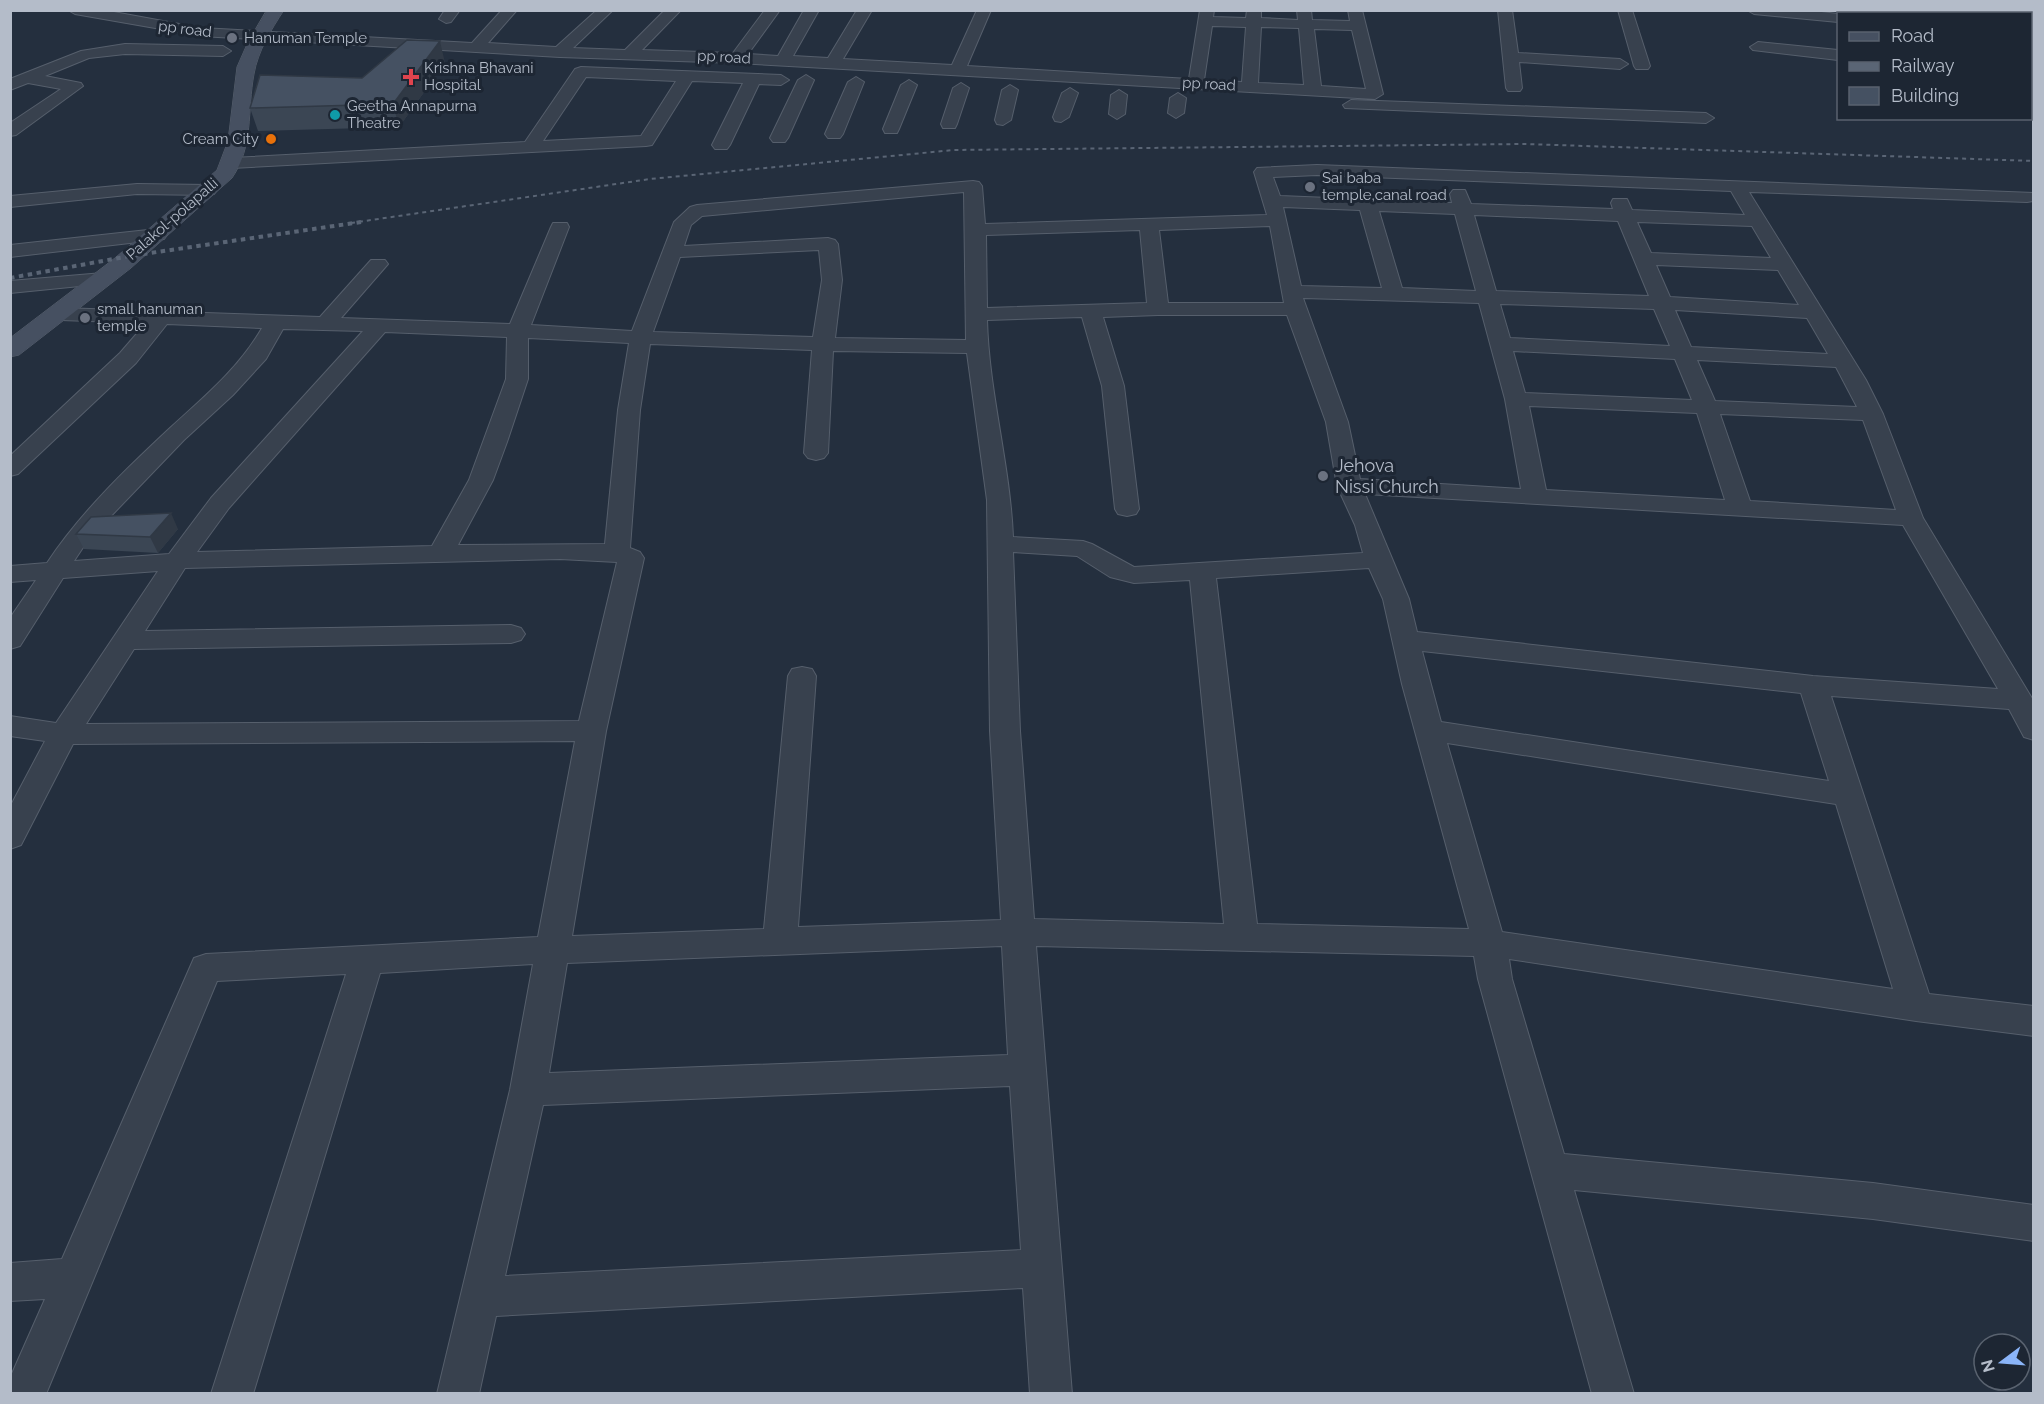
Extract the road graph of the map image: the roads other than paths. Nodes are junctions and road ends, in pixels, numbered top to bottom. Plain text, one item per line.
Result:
1 (75, 10) edge
2 (132, 10) edge
3 (276, 10) edge
4 (510, 10) edge
5 (606, 10) edge
6 (674, 10) edge
7 (773, 10) edge
8 (812, 10) edge
9 (865, 10) edge
10 (984, 10) edge
11 (1505, 10) edge
12 (1625, 10) edge
13 (1754, 10) edge
14 (1205, 16) edge
15 (1253, 16) edge
16 (1305, 17) edge
17 (118, 18) junction
18 (1357, 18) edge
19 (1837, 18) edge
20 (256, 43) junction
21 (476, 47) junction
22 (1758, 47) dead end
23 (560, 52) junction
24 (628, 54) junction
25 (1837, 55) edge
26 (1511, 57) junction
27 (737, 58) junction
28 (783, 60) junction
29 (833, 63) junction
30 (1620, 64) dead end
31 (1642, 66) dead end
32 (958, 70) junction
33 (687, 76) junction
34 (28, 79) junction
35 (753, 79) junction
36 (806, 80) junction
37 (856, 82) junction
38 (1196, 83) junction
39 (909, 85) junction
40 (10, 86) edge
41 (1250, 87) junction
42 (961, 88) junction
43 (1514, 88) dead end
44 (1313, 90) junction
45 (1119, 95) junction
46 (1117, 114) dead end
47 (1061, 117) dead end
48 (1706, 118) dead end
49 (1003, 120) dead end
50 (948, 124) dead end
51 (891, 129) dead end
52 (10, 131) edge
53 (834, 134) dead end
54 (779, 138) dead end
55 (721, 145) dead end
56 (530, 148) junction
57 (232, 163) junction
58 (1453, 176) junction
59 (1611, 182) junction
60 (1738, 188) junction
61 (208, 190) junction
62 (2027, 197) dead end
63 (10, 202) edge
64 (1368, 206) junction
65 (1463, 210) junction
66 (1275, 211) junction
67 (1626, 217) junction
68 (1759, 221) junction
69 (1149, 225) junction
70 (560, 228) dead end
71 (976, 230) junction
72 (157, 236) junction
73 (10, 251) edge
74 (672, 252) junction
75 (1644, 259) junction
76 (378, 264) dead end
77 (1785, 264) junction
78 (103, 279) junction
79 (10, 287) edge
80 (1394, 294) junction
81 (1487, 296) junction
82 (1293, 300) junction
83 (1662, 303) junction
84 (1158, 309) junction
85 (1091, 312) junction
86 (1814, 312) junction
87 (61, 314) junction
88 (977, 314) junction
89 (160, 318) junction
90 (276, 322) junction
91 (325, 324) junction
92 (379, 326) junction
93 (518, 331) junction
94 (641, 336) junction
95 (1500, 344) junction
96 (823, 345) junction
97 (977, 346) junction
98 (10, 350) edge
99 (1683, 352) junction
100 (1843, 361) junction
101 (1516, 399) junction
102 (1706, 407) junction
103 (1872, 414) junction
104 (816, 453) dead end
105 (10, 469) edge
106 (1349, 486) junction
107 (1535, 497) junction
108 (1740, 508) junction
109 (1127, 509) dead end
110 (1911, 518) junction
111 (1000, 544) junction
112 (616, 552) junction
113 (441, 553) junction
114 (1378, 560) junction
115 (177, 561) junction
116 (1203, 571) junction
117 (52, 572) junction
118 (10, 574) edge
119 (511, 634) dead end
120 (10, 640) edge
121 (126, 640) junction
122 (1406, 640) junction
123 (802, 675) dead end
124 (1813, 685) junction
125 (2019, 700) junction
126 (10, 726) edge
127 (1430, 730) junction
128 (2034, 730) edge
129 (591, 731) junction
130 (64, 734) junction
131 (1848, 795) junction
132 (10, 837) edge
133 (1018, 932) junction
134 (1242, 937) junction
135 (780, 941) junction
136 (1489, 943) junction
137 (553, 950) junction
138 (367, 960) junction
139 (1916, 1007) junction
140 (2034, 1021) edge
141 (1026, 1070) junction
142 (528, 1090) junction
143 (1550, 1170) junction
144 (2034, 1223) edge
145 (1042, 1268) junction
146 (74, 1278) junction
147 (10, 1282) edge
148 (481, 1297) junction
149 (25, 1394) edge
150 (232, 1394) edge
151 (458, 1394) edge
152 (1051, 1394) edge
153 (1613, 1394) edge

1 - 17 street, pp road
2 - 17 street
3 - 20 street, Palakol-polapalli
4 - 21 street
5 - 23 street
6 - 24 street
7 - 27 street
8 - 28 street
9 - 29 street
10 - 32 street
11 - 26 street
12 - 31 street
13 - 19 street
14 - 15 street
14 - 38 street
15 - 16 street
15 - 41 street
16 - 18 street
16 - 44 street
17 - 20 street, pp road
18 - 44 street, pp road
20 - 21 street, pp road
20 - 34 street
20 - 57 street, Palakol-polapalli
21 - 23 street, pp road
22 - 25 street
23 - 24 street, pp road
24 - 27 street, pp road
26 - 30 street
26 - 43 street
27 - 28 street, pp road
28 - 29 street, pp road
29 - 32 street, pp road
32 - 38 street, pp road
33 - 35 street
33 - 56 street
33 - 56 street
34 - 40 street
34 - 52 street
35 - 36 street
35 - 55 street
36 - 37 street
36 - 54 street
37 - 39 street
37 - 53 street
38 - 41 street, pp road
39 - 42 street
39 - 51 street
41 - 44 street, pp road
42 - 49 street
42 - 50 street
45 - 46 street
45 - 47 street
45 - 48 street
56 - 57 street
57 - 61 street, Palakol-polapalli
58 - 59 street
58 - 65 street
58 - 66 street
59 - 60 street
59 - 67 street
60 - 62 street
60 - 68 street
61 - 63 street
61 - 72 street, Palakol-polapalli
64 - 65 street
64 - 66 street
64 - 80 street
65 - 67 street
65 - 81 street
66 - 69 street
66 - 82 street
67 - 68 street
67 - 75 street
68 - 77 street
69 - 71 street
69 - 84 street
70 - 93 street
71 - 74 street
71 - 88 street
72 - 73 street
72 - 78 street, Palakol-polapalli
74 - 94 street
74 - 96 street
75 - 77 street
75 - 83 street
76 - 91 street
77 - 86 street
78 - 79 street
78 - 87 street, Palakol-polapalli
80 - 81 street
80 - 82 street
81 - 83 street
81 - 95 street
82 - 84 street
82 - 106 street
83 - 86 street
83 - 99 street
84 - 85 street
85 - 88 street
85 - 109 street
86 - 100 street
87 - 89 street
87 - 98 street, Palakol-polapalli
88 - 97 street
89 - 90 street
89 - 105 street
90 - 91 street
90 - 117 street
91 - 92 street
92 - 93 street
92 - 115 street
93 - 94 street
93 - 113 street
94 - 96 street
94 - 112 street
95 - 99 street
95 - 101 street
96 - 97 street
96 - 104 street
97 - 111 street
99 - 100 street
99 - 102 street
100 - 103 street
101 - 102 street
101 - 107 street
102 - 103 street
102 - 108 street
103 - 110 street
106 - 107 street
106 - 114 street
107 - 108 street
108 - 110 street
110 - 125 street
111 - 116 street
111 - 133 street
112 - 113 street
112 - 129 street
113 - 115 street
114 - 116 street
114 - 122 street
115 - 117 street
115 - 121 street
116 - 134 street
117 - 118 street
117 - 120 street
119 - 121 street
121 - 130 street
122 - 124 street
122 - 127 street
123 - 135 street
124 - 125 street
124 - 131 street
125 - 128 street
126 - 130 street
127 - 131 street
127 - 136 street
129 - 130 street
129 - 137 street
130 - 132 street
131 - 139 street
133 - 134 street
133 - 135 street
133 - 141 street
134 - 136 street
135 - 137 street
136 - 139 street
136 - 143 street
137 - 138 street
137 - 142 street
138 - 146 street
138 - 150 street
139 - 140 street
141 - 142 street
141 - 145 street
142 - 148 street
143 - 144 street
143 - 153 street
145 - 148 street
145 - 152 street
146 - 147 street
146 - 149 street
148 - 151 street

